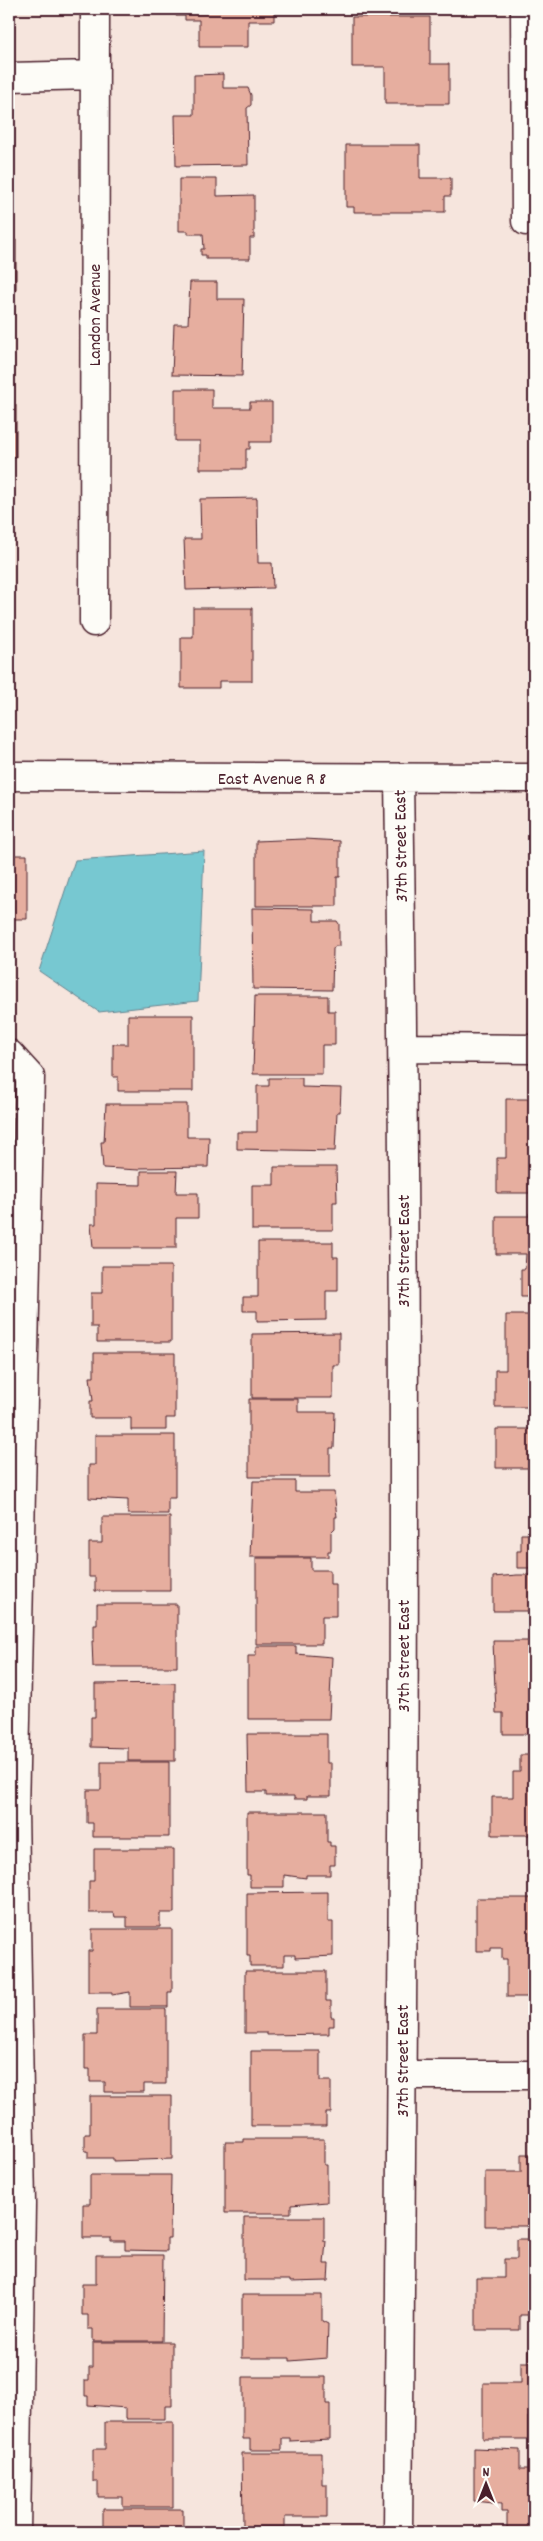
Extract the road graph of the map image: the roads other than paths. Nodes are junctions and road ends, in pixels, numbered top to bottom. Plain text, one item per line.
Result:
1 (95, 9) edge
2 (528, 23) edge
3 (94, 75) junction
4 (9, 77) edge
5 (526, 221) dead end
6 (94, 622) dead end
7 (9, 776) edge
8 (534, 778) edge
9 (399, 779) junction
10 (403, 1048) junction
11 (534, 1049) edge
12 (9, 1054) edge
13 (16, 1431) edge
14 (12, 1811) edge
15 (402, 2075) junction
16 (534, 2075) edge
17 (15, 2204) edge
18 (16, 2532) edge
19 (398, 2532) edge

1 - 3 street, Landon Avenue
2 - 5 street
3 - 4 street
3 - 6 street, Landon Avenue
7 - 9 street, East Avenue R 8
8 - 9 street, East Avenue R 8
9 - 10 street, 37th Street East
10 - 11 street
10 - 15 street, 37th Street East
12 - 13 street
13 - 14 street
14 - 17 street
15 - 16 street
15 - 19 street, 37th Street East
17 - 18 street

